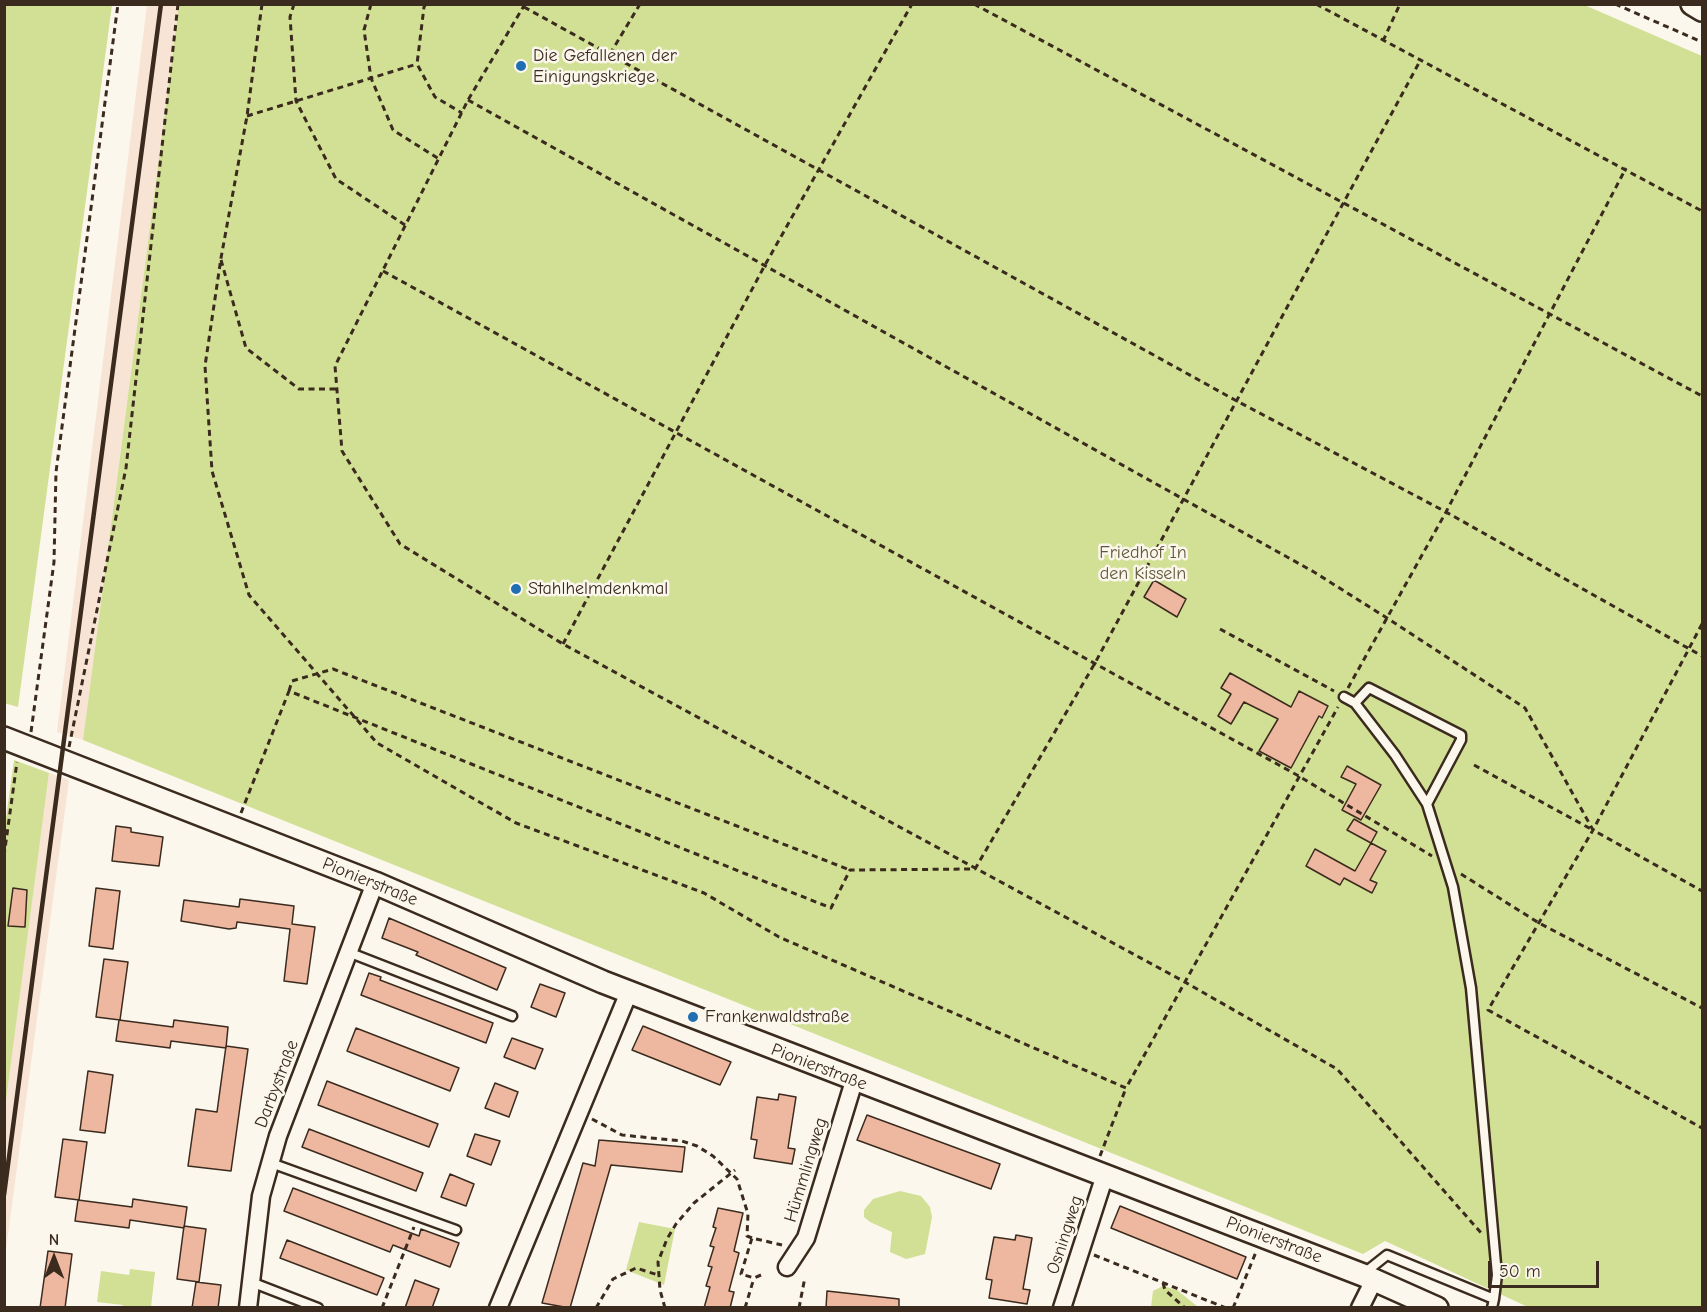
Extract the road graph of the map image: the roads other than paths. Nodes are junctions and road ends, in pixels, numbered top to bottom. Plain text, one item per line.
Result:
1 (1692, 4) edge
2 (1702, 10) edge
3 (1344, 697) road end
4 (1355, 703) junction
5 (14, 741) edge
6 (1427, 804) junction
7 (375, 883) junction
8 (348, 952) junction
9 (629, 992) junction
10 (512, 1016) dead end
11 (854, 1081) junction
12 (271, 1163) junction
13 (1099, 1173) junction
14 (456, 1230) dead end
15 (787, 1267) dead end
16 (1368, 1277) junction
17 (251, 1282) junction
18 (1493, 1303) edge
19 (248, 1308) edge
20 (318, 1308) edge
21 (498, 1308) edge
22 (1062, 1308) edge
23 (1360, 1308) edge
24 (1437, 1308) edge

1 - 2 street
3 - 4 lane
4 - 6 lane
4 - 6 lane
5 - 7 street, Pionierstraße
6 - 18 lane
7 - 8 street, Darbystraße
7 - 9 street, Pionierstraße
8 - 10 lane
8 - 12 street, Darbystraße
9 - 11 street, Pionierstraße
9 - 21 street
11 - 13 street, Pionierstraße
11 - 15 street, Hümmlingweg
12 - 14 lane
12 - 17 street, Darbystraße
13 - 16 street, Pionierstraße
13 - 22 street, Osningweg
16 - 18 lane
16 - 23 street
16 - 24 street, Pionierstraße
17 - 19 street, Darbystraße
17 - 20 lane

